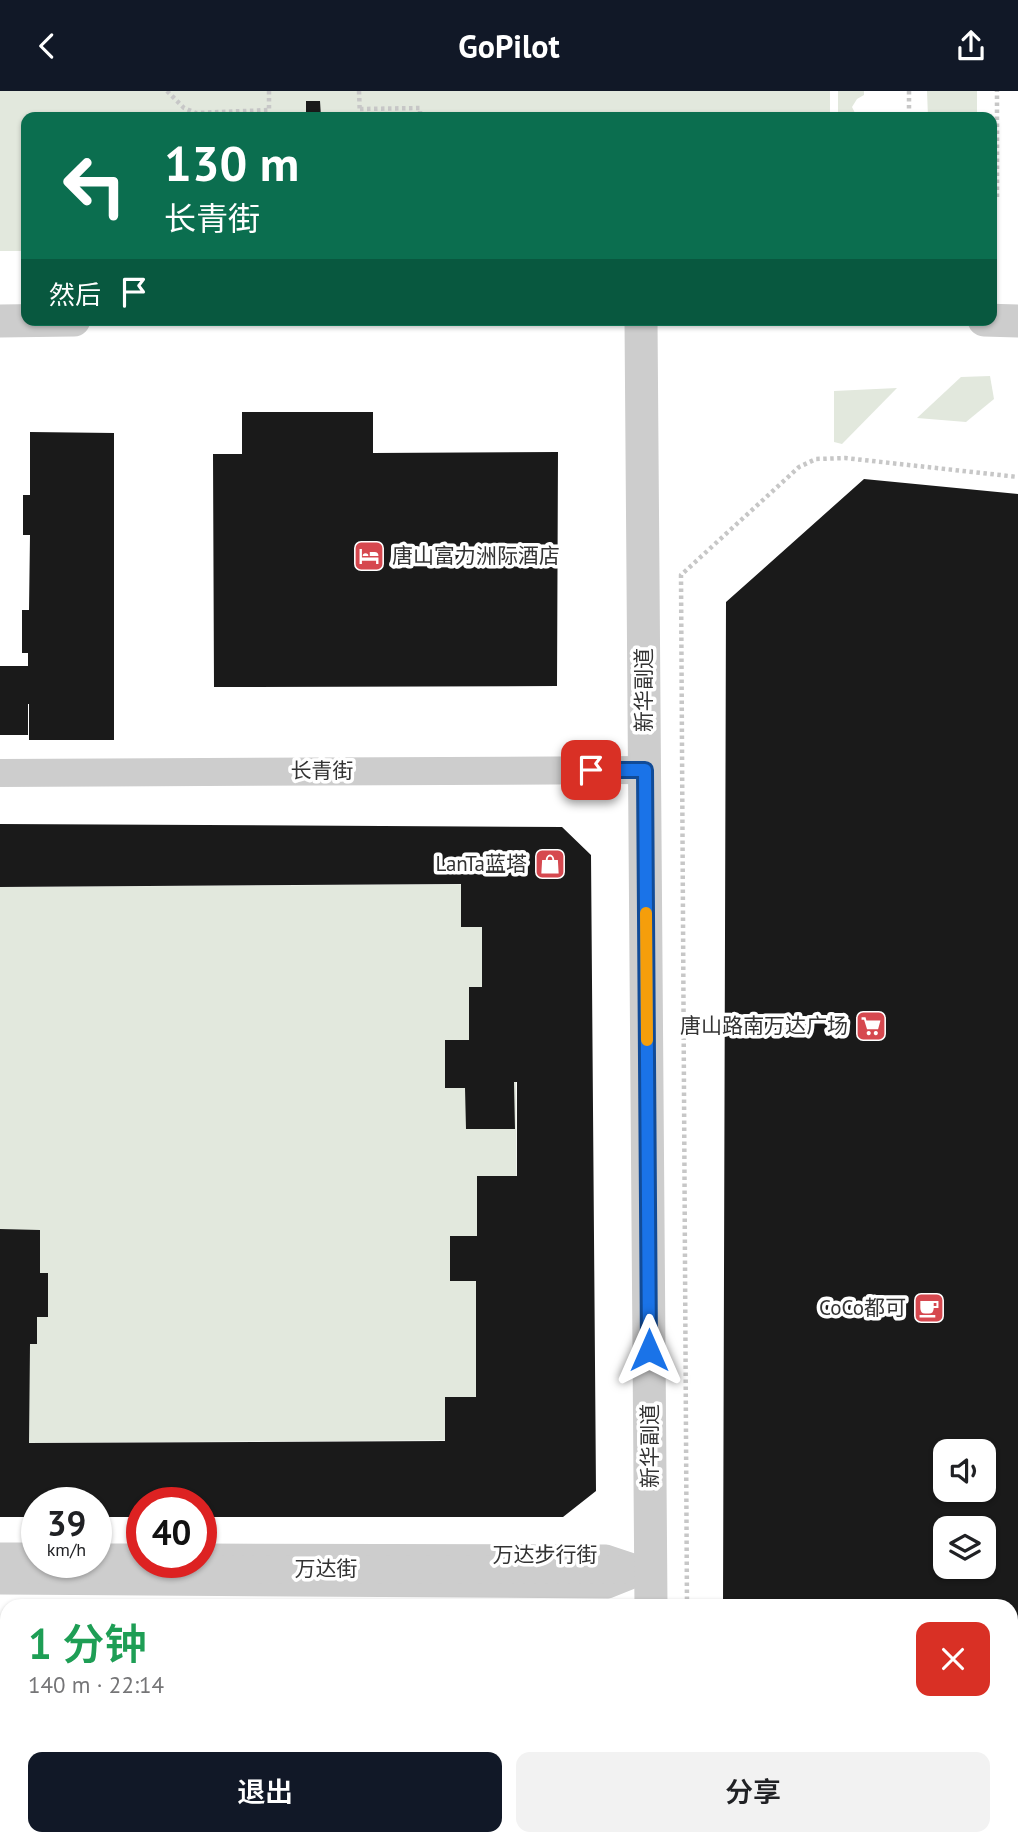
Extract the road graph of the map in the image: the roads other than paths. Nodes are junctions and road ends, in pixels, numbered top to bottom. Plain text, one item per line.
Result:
1 (997, 320) edge
2 (0, 321) edge
3 (21, 321) edge
4 (1018, 321) edge
5 (641, 326) edge
6 (645, 770) junction
7 (0, 773) edge
8 (0, 1553) edge
9 (21, 1553) edge
10 (217, 1554) edge
11 (0, 1569) edge
12 (651, 1570) junction
13 (0, 1584) edge
14 (651, 1599) edge

1 - 4 street
2 - 3 street
5 - 6 street, 新华副道
6 - 7 street, 长青街
6 - 12 street, 新华副道
8 - 9 street
10 - 12 street, 万达步行街
11 - 12 street, 万达街
12 - 13 street, 万达步行街
12 - 14 street, 新华副道

